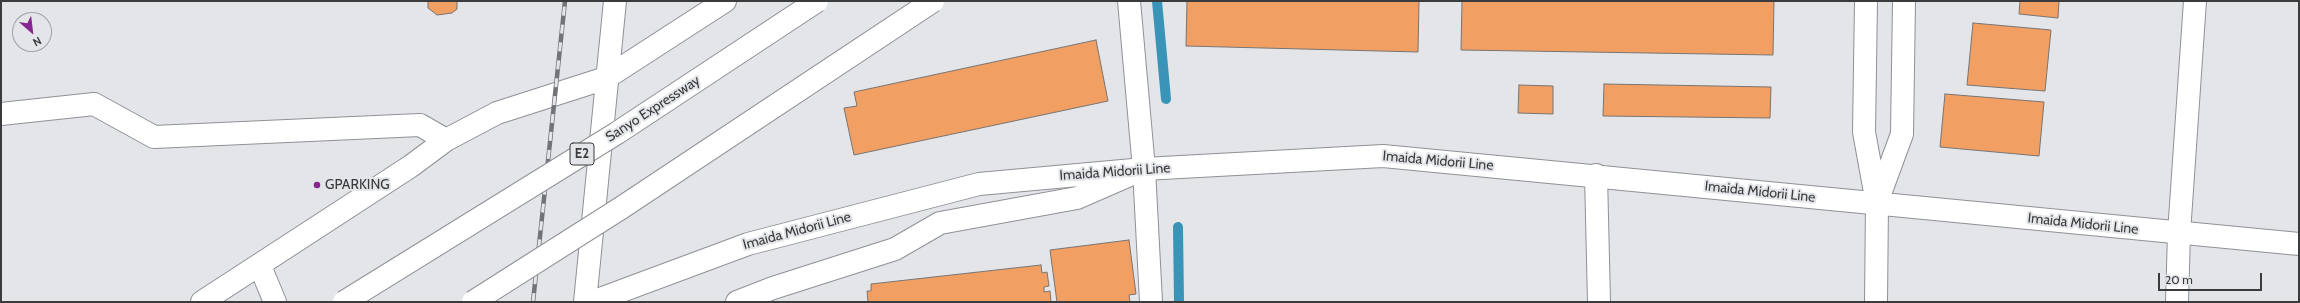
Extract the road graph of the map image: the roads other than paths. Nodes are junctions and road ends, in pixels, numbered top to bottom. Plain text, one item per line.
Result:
1 (615, 1) edge
2 (725, 1) edge
3 (817, 1) edge
4 (933, 1) edge
5 (1129, 1) edge
6 (1866, 1) edge
7 (1904, 1) edge
8 (2195, 1) edge
9 (606, 78) junction
10 (1, 114) edge
11 (446, 140) junction
12 (1144, 169) junction
13 (1596, 175) junction
14 (1876, 203) junction
15 (2179, 233) junction
16 (2299, 244) edge
17 (260, 266) junction
18 (202, 302) edge
19 (275, 302) edge
20 (344, 302) edge
21 (473, 302) edge
22 (585, 302) edge
23 (592, 302) edge
24 (737, 302) edge
25 (1151, 302) edge
26 (1599, 302) edge
27 (1876, 302) edge
28 (2177, 302) edge

1 - 9 main road
2 - 9 main road
3 - 20 main road, Sanyo Expressway / E2, bridge
4 - 21 main road, bridge
5 - 12 main road
6 - 14 main road
7 - 14 main road
8 - 15 main road
9 - 11 main road
9 - 22 main road
10 - 11 main road
11 - 17 main road
12 - 13 main road, Imaida Midorii Line
12 - 23 main road, Imaida Midorii Line
12 - 24 main road
12 - 25 main road
13 - 14 main road, Imaida Midorii Line
13 - 26 main road
14 - 15 main road, Imaida Midorii Line
14 - 27 main road
15 - 16 main road, Imaida Midorii Line
15 - 28 main road
17 - 18 main road
17 - 19 main road

